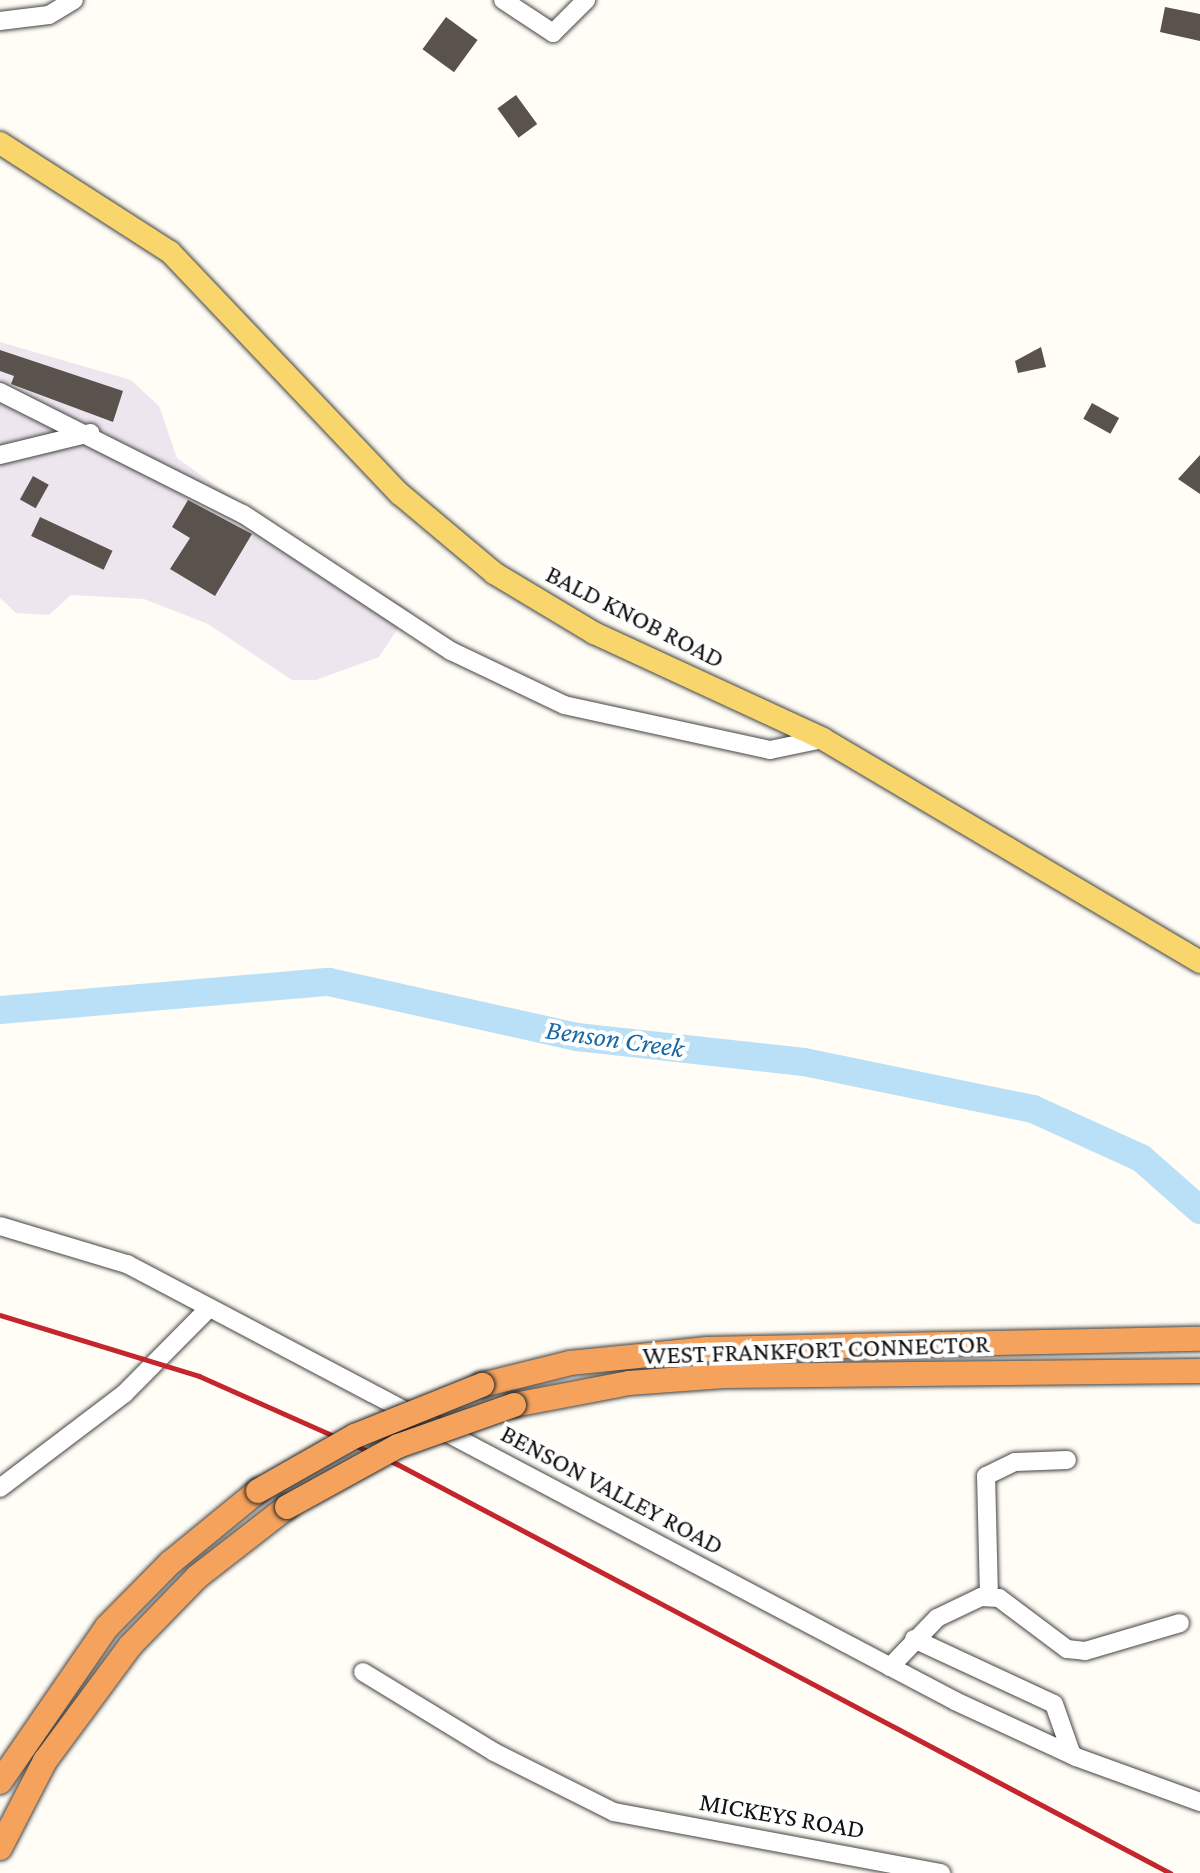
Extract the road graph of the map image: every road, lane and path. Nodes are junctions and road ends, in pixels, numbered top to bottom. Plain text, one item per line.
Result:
1 (74, 0) edge
2 (503, 0) edge
3 (586, 0) edge
4 (0, 21) edge
5 (0, 143) edge
6 (0, 392) edge
7 (90, 433) junction
8 (0, 455) edge
9 (823, 739) junction
10 (1200, 962) edge
11 (0, 1226) edge
12 (209, 1308) junction
13 (1200, 1339) edge
14 (1190, 1371) edge
15 (1067, 1460) dead end
16 (0, 1488) edge
17 (989, 1597) junction
18 (1180, 1623) dead end
19 (914, 1639) junction
20 (890, 1667) junction
21 (363, 1672) dead end
22 (1072, 1755) junction
23 (0, 1782) edge
24 (1200, 1802) edge
25 (0, 1848) edge
26 (941, 1873) edge

1 - 4 street
2 - 3 street
5 - 9 main road, BALD KNOB ROAD
6 - 7 street
7 - 8 street
7 - 9 street
9 - 10 main road, BALD KNOB ROAD
11 - 12 street, BENSON VALLEY ROAD
12 - 16 street
12 - 20 street, BENSON VALLEY ROAD
13 - 23 highway, WEST FRANKFORT CONNECTOR, bridge
14 - 25 highway, WEST FRANKFORT CONNECTOR, bridge
15 - 17 street
17 - 18 street
17 - 19 street
19 - 20 street
19 - 22 street
20 - 22 street, BENSON VALLEY ROAD
21 - 26 street, MICKEYS ROAD
22 - 24 street, BENSON VALLEY ROAD

